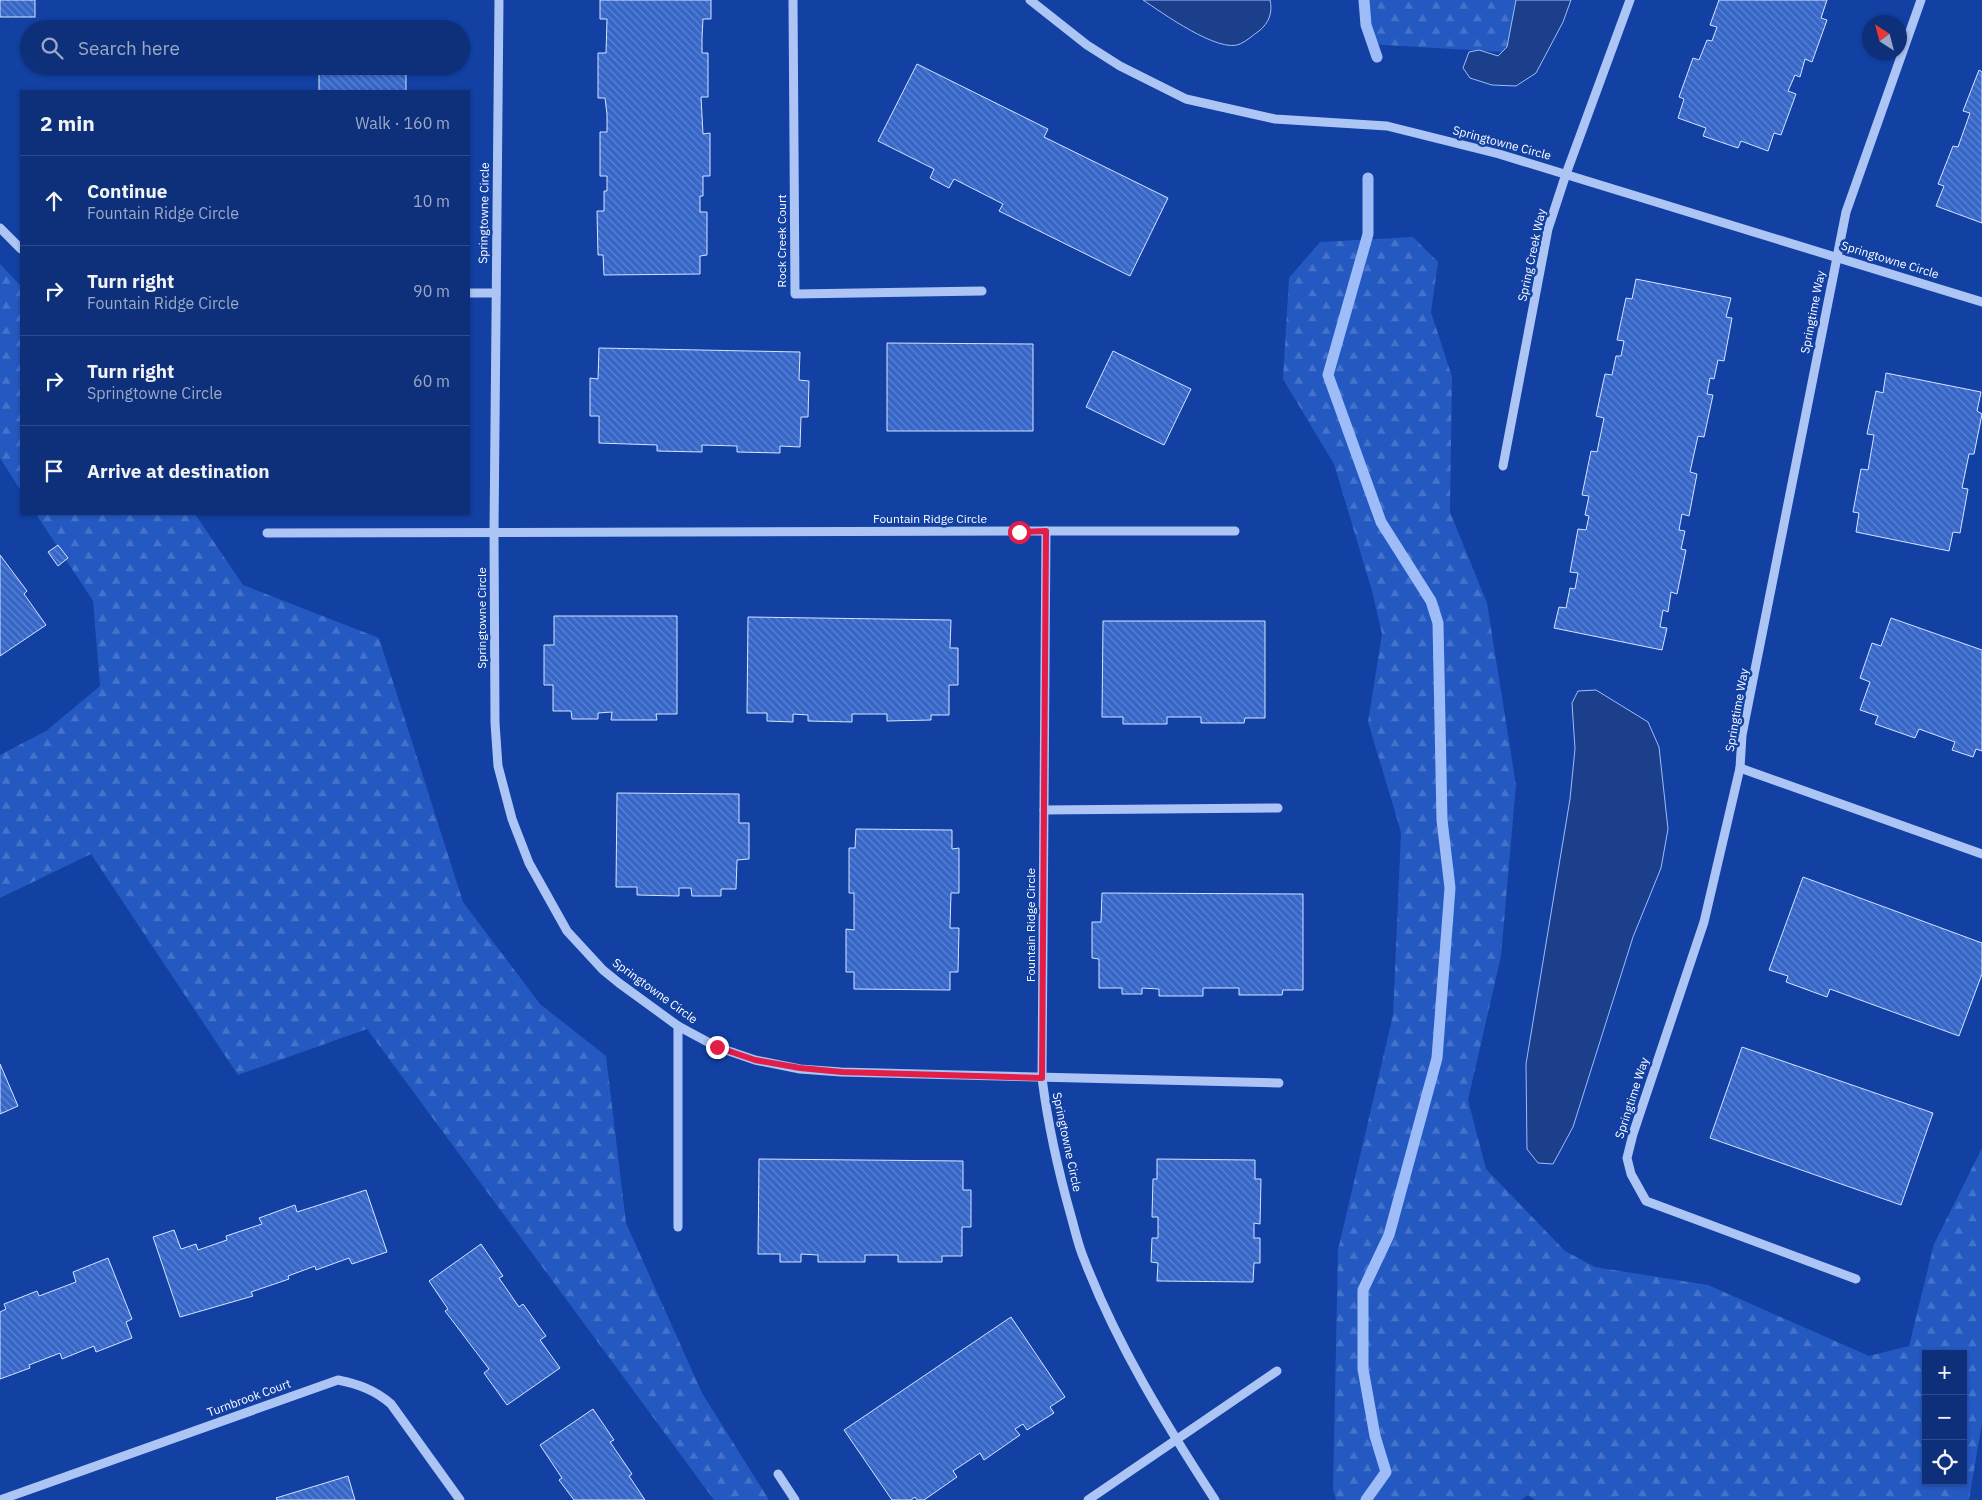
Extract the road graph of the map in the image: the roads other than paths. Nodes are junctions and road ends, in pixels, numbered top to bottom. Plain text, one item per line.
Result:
1 (499, 0) edge
2 (793, 0) edge
3 (1030, 0) edge
4 (1630, 0) edge
5 (1921, 0) edge
6 (1566, 174) junction
7 (0, 228) edge
8 (20, 248) edge
9 (1837, 257) junction
10 (982, 291) dead end
11 (470, 293) edge
12 (496, 293) junction
13 (1982, 302) edge
14 (1503, 466) dead end
15 (1046, 531) junction
16 (1235, 531) dead end
17 (494, 532) junction
18 (267, 533) dead end
19 (1740, 768) junction
20 (1278, 808) dead end
21 (1044, 810) junction
22 (1982, 854) edge
23 (678, 1026) junction
24 (1042, 1078) junction
25 (1279, 1083) dead end
26 (678, 1227) dead end
27 (1856, 1279) dead end
28 (1277, 1371) dead end
29 (1176, 1440) junction
30 (778, 1474) dead end
31 (0, 1500) edge
32 (460, 1500) edge
33 (795, 1500) edge
34 (1088, 1500) edge
35 (1215, 1500) edge

1 - 12 street, Springtowne Circle
2 - 10 street, Rock Creek Court
3 - 6 street, Springtowne Circle
4 - 6 street, Spring Creek Way
5 - 9 street, Springtime Way
6 - 9 street, Springtowne Circle
6 - 14 street, Spring Creek Way
7 - 8 street
9 - 13 street, Springtowne Circle
9 - 19 street, Springtime Way
11 - 12 street
12 - 17 street, Springtowne Circle
15 - 16 street
15 - 17 street, Fountain Ridge Circle
15 - 21 street, Fountain Ridge Circle
17 - 18 street, Fountain Ridge Circle
17 - 23 street, Springtowne Circle
19 - 22 street
19 - 27 street, Springtime Way
20 - 21 street
21 - 24 street, Fountain Ridge Circle
23 - 24 street, Springtowne Circle
23 - 26 street
24 - 25 street
24 - 29 street, Springtowne Circle
28 - 29 street
29 - 34 street
29 - 35 street, Springtowne Circle
30 - 33 street
31 - 32 street, Turnbrook Court

